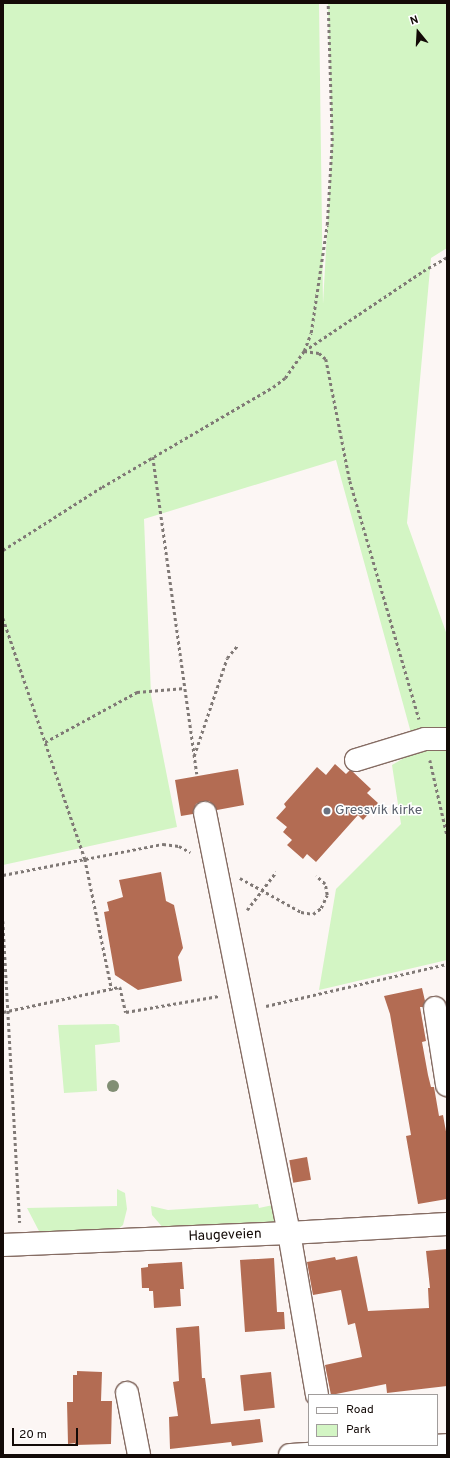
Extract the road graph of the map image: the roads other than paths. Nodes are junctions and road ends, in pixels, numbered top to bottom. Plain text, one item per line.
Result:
1 (447, 739) edge
2 (356, 760) dead end
3 (205, 813) dead end
4 (434, 1008) dead end
5 (447, 1085) edge
6 (447, 1224) edge
7 (289, 1233) junction
8 (12, 1244) edge
9 (127, 1393) dead end
10 (317, 1394) edge
11 (430, 1446) edge
12 (331, 1452) edge
13 (139, 1455) edge
14 (290, 1455) edge

1 - 2 street
3 - 7 street
4 - 5 street
6 - 7 street, Haugeveien
7 - 8 street, Haugeveien
7 - 10 street
9 - 13 street
11 - 12 street
12 - 14 street

